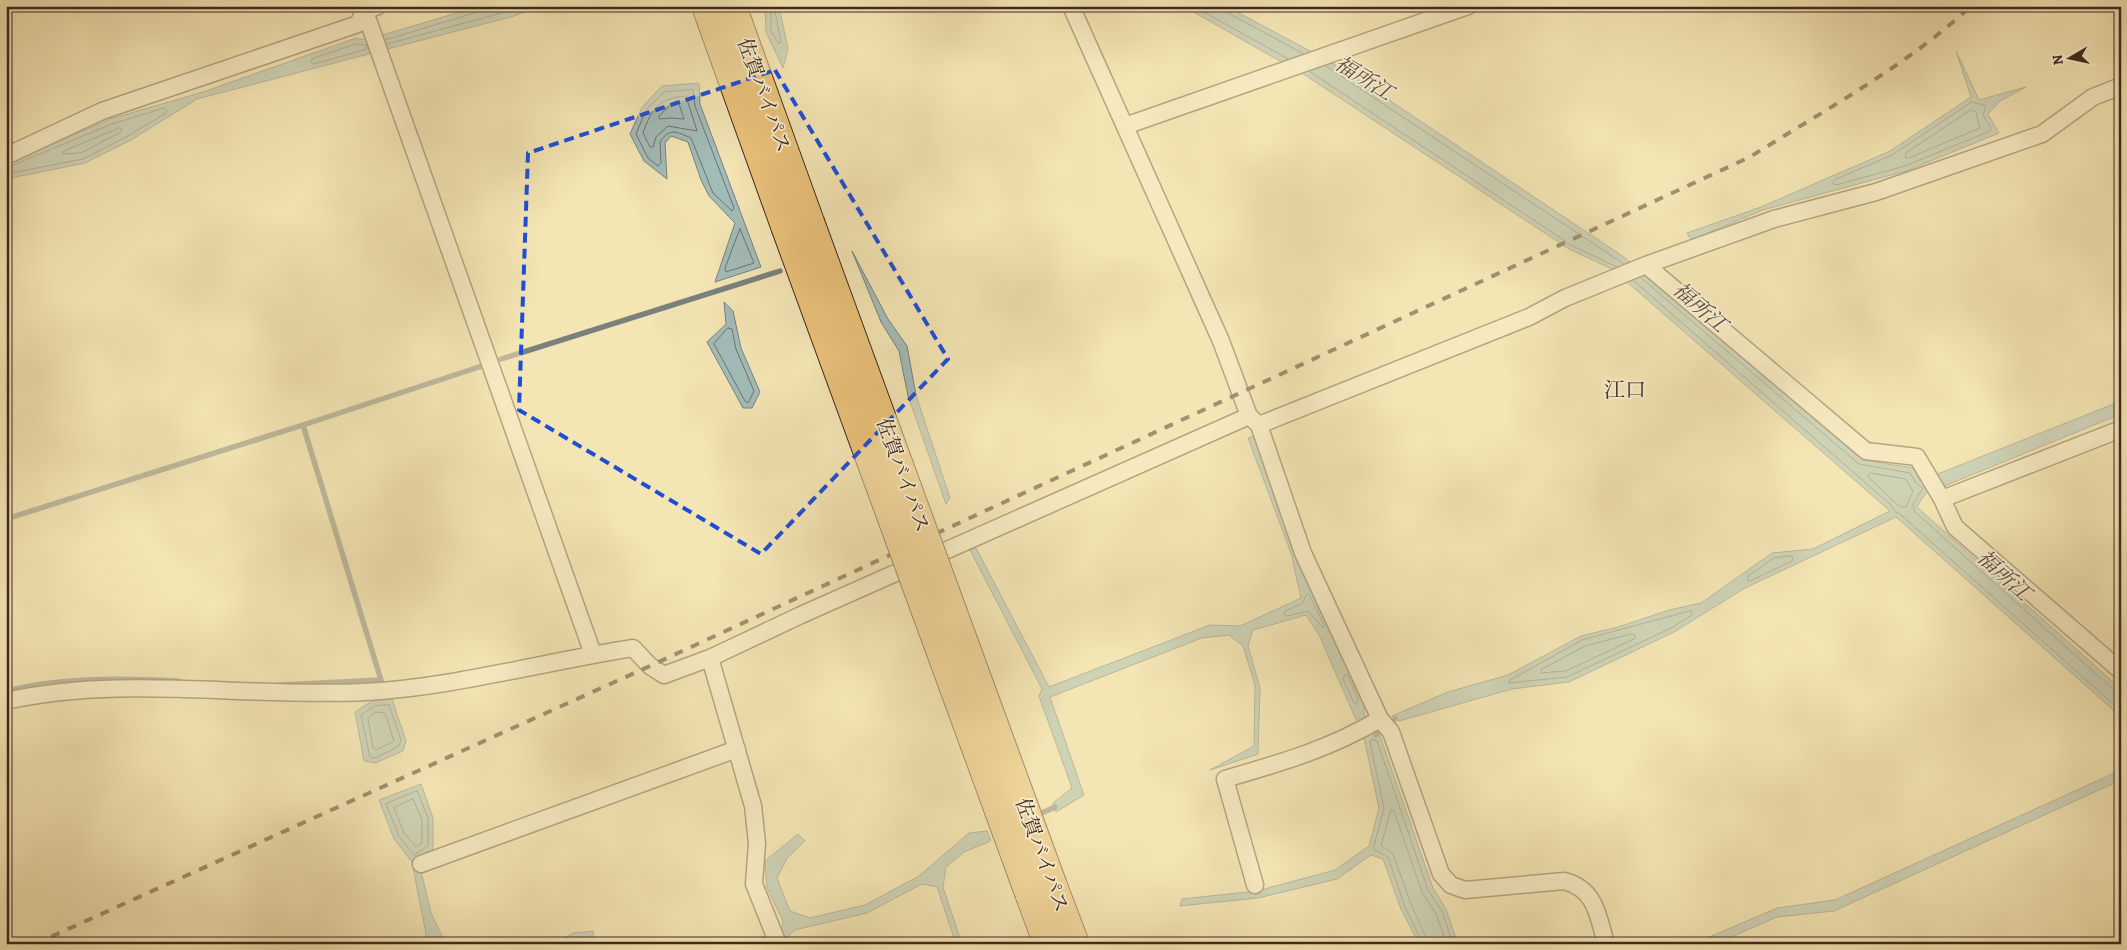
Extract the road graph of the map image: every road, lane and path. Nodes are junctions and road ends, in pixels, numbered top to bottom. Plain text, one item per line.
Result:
1 (706, 6) edge
2 (732, 6) edge
3 (1071, 6) edge
4 (1468, 6) edge
5 (368, 8) edge
6 (2121, 86) edge
7 (1125, 126) junction
8 (6, 156) edge
9 (798, 224) junction
10 (1646, 265) junction
11 (1254, 421) junction
12 (2121, 429) edge
13 (1942, 500) junction
14 (593, 654) junction
15 (710, 658) junction
16 (2121, 671) edge
17 (6, 701) edge
18 (1382, 724) junction
19 (736, 749) junction
20 (422, 864) dead end
21 (1255, 886) dead end
22 (1041, 889) junction
23 (776, 938) edge
24 (1048, 944) edge
25 (1075, 944) edge
26 (1606, 944) edge

1 - 9 highway, 佐賀バイパス
2 - 9 highway, 佐賀バイパス
3 - 7 street
4 - 7 street
5 - 8 street
5 - 14 street
6 - 10 street
7 - 11 street
9 - 22 highway, 佐賀バイパス, bridge
10 - 11 street
10 - 13 street
11 - 15 street
11 - 18 street
12 - 13 street
13 - 16 street
14 - 15 street
14 - 17 street
15 - 19 street
18 - 21 street
18 - 26 street
19 - 20 street
19 - 23 street
22 - 24 highway, 佐賀バイパス
22 - 25 highway, 佐賀バイパス

